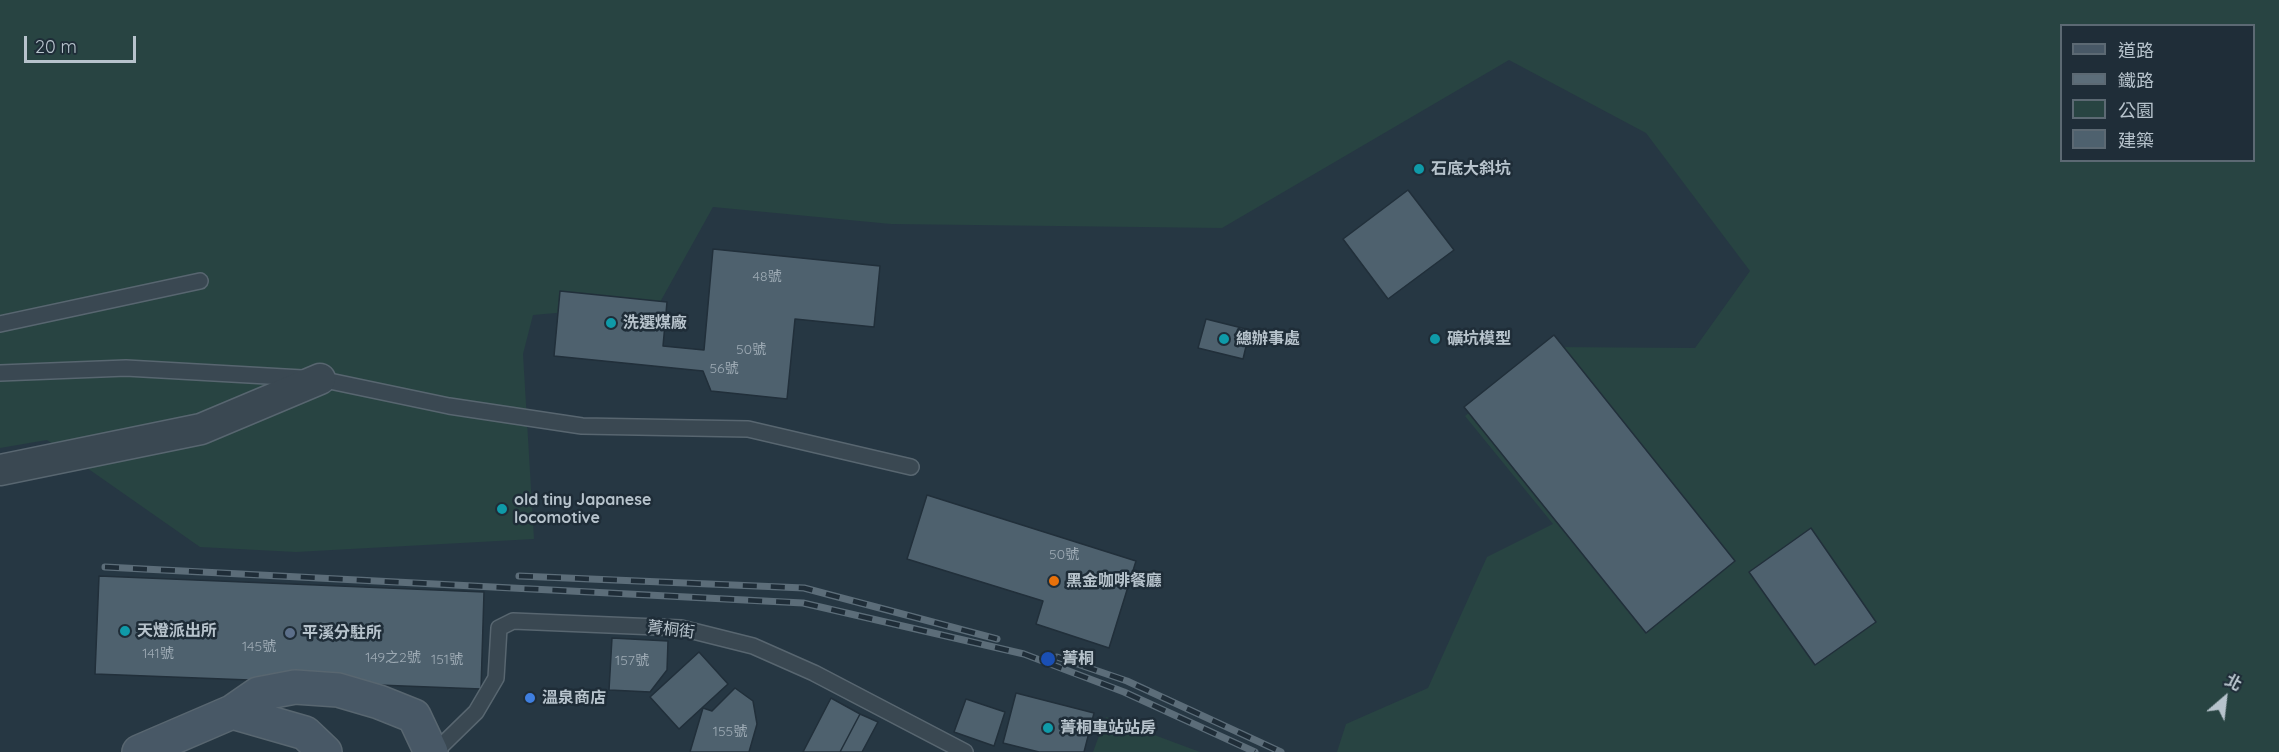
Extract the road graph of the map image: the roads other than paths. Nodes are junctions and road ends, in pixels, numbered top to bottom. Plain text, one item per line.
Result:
1 (200, 281) dead end
2 (0, 324) edge
3 (0, 373) edge
4 (320, 380) junction
5 (911, 467) dead end
6 (0, 470) edge
7 (232, 712) junction
8 (139, 752) edge
9 (325, 752) edge
10 (433, 752) edge
11 (965, 752) edge

1 - 2 lane
3 - 4 lane
4 - 5 lane
4 - 6 street
7 - 8 main road
7 - 9 main road
7 - 10 main road
10 - 11 lane, 菁桐街

